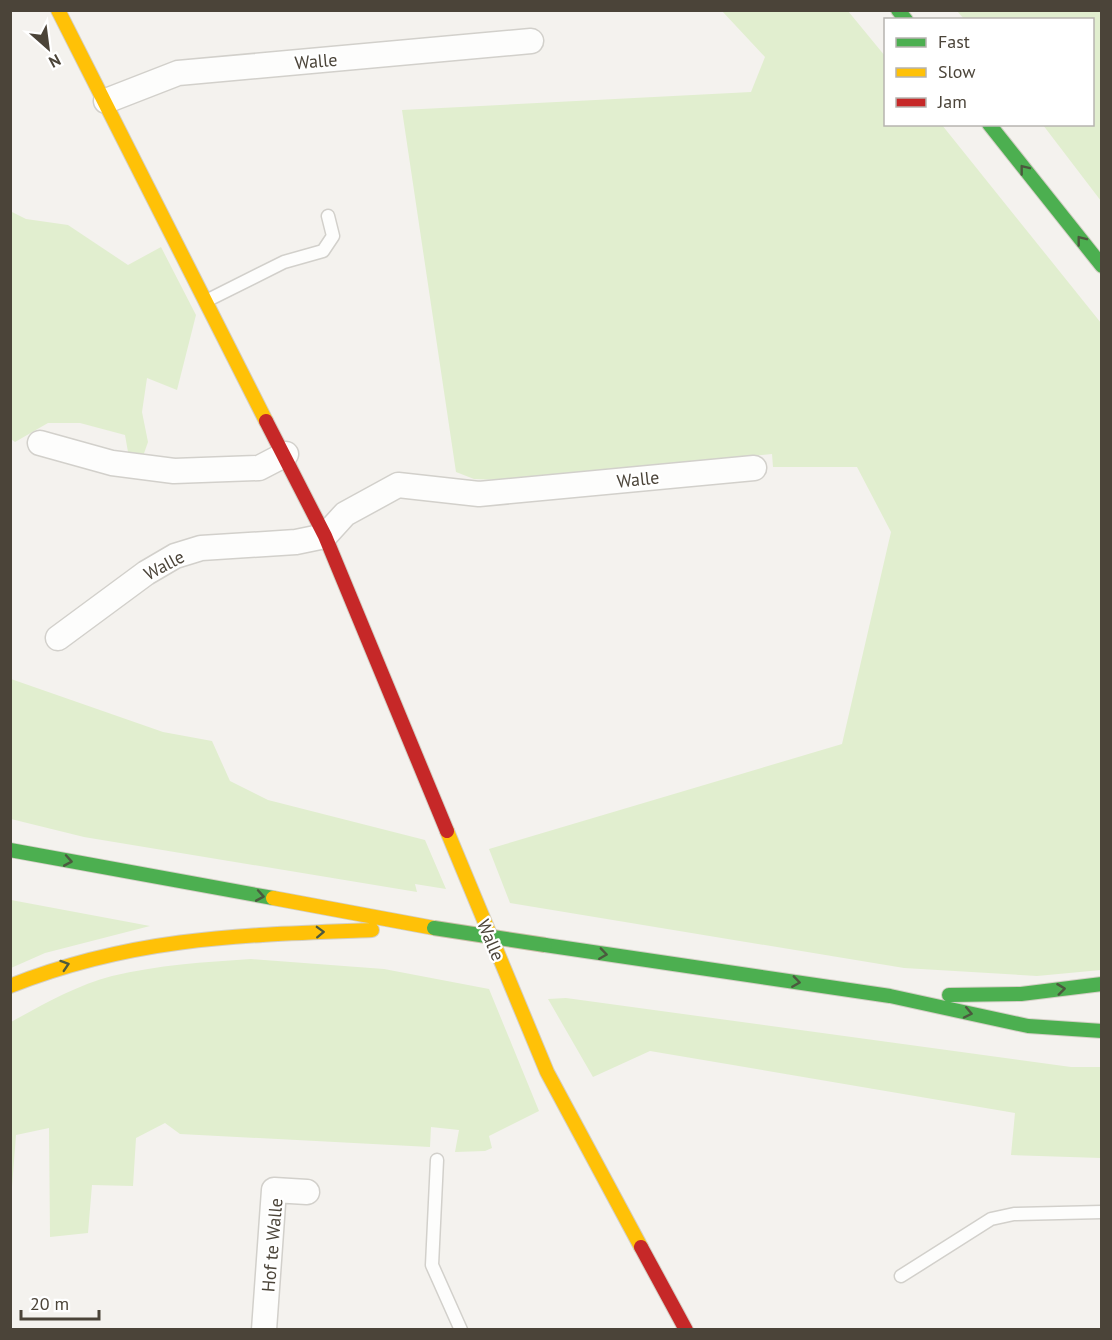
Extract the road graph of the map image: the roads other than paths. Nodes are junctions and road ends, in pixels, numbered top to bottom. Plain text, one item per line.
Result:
1 (58, 10) edge
2 (531, 41) dead end
3 (106, 101) junction
4 (991, 126) edge
5 (328, 216) dead end
6 (1101, 267) edge
7 (205, 301) junction
8 (40, 443) dead end
9 (286, 454) junction
10 (754, 468) dead end
11 (325, 536) junction
12 (57, 638) dead end
13 (10, 850) edge
14 (434, 928) junction
15 (1101, 984) edge
16 (10, 986) edge
17 (890, 996) junction
18 (1101, 1031) edge
19 (437, 1160) dead end
20 (307, 1192) dead end
21 (1101, 1212) edge
22 (901, 1276) dead end
23 (264, 1329) edge
24 (461, 1329) edge
25 (686, 1329) edge

1 - 3 main road, Walle
2 - 3 street, Walle
3 - 7 main road, Walle
6 -> 4 main road
5 - 7 lane
7 - 9 main road, Walle
8 - 9 street
9 - 11 main road, Walle
10 - 11 street, Walle
11 - 12 street, Walle
11 - 25 main road, Walle
13 -> 14 main road
16 -> 14 main road
14 -> 17 main road, bridge
17 -> 15 main road
17 -> 18 main road
19 - 24 lane
20 - 23 street, Hof te Walle
21 - 22 lane

